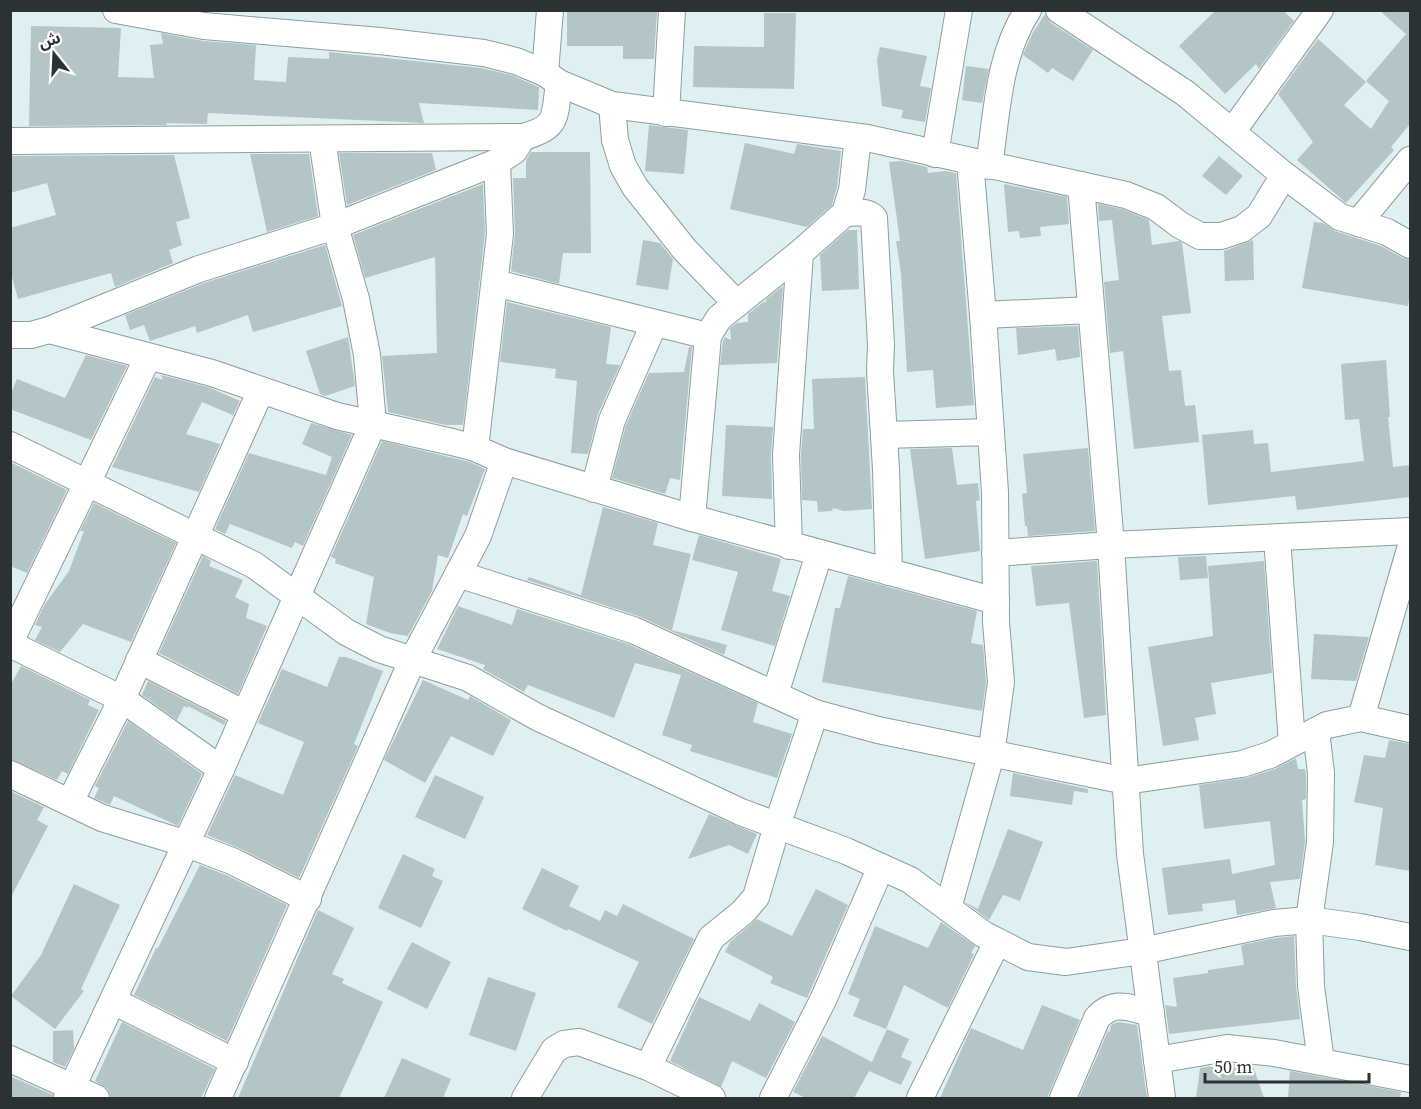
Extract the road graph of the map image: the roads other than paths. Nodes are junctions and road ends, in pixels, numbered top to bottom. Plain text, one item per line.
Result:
1 (116, 10) edge
2 (549, 10) edge
3 (672, 10) edge
4 (958, 10) edge
5 (1028, 10) edge
6 (1059, 10) edge
7 (1320, 10) edge
8 (552, 78) junction
9 (612, 105) junction
10 (666, 113) junction
11 (1232, 132) junction
12 (523, 137) junction
13 (858, 137) junction
14 (322, 139) junction
15 (10, 141) edge
16 (935, 154) junction
17 (1410, 160) edge
18 (497, 162) junction
19 (979, 164) junction
20 (1284, 175) junction
21 (1081, 185) junction
22 (845, 213) junction
23 (1358, 223) junction
24 (335, 226) junction
25 (1410, 245) edge
26 (800, 253) junction
27 (495, 283) junction
28 (737, 304) junction
29 (1091, 310) junction
30 (983, 315) junction
31 (654, 324) junction
32 (49, 330) junction
33 (11, 336) edge
34 (708, 336) junction
35 (148, 357) junction
36 (261, 390) junction
37 (373, 424) junction
38 (991, 432) junction
39 (884, 435) junction
40 (10, 445) edge
41 (475, 448) junction
42 (504, 461) junction
43 (88, 483) junction
44 (594, 489) junction
45 (692, 518) junction
46 (1410, 531) edge
47 (195, 536) junction
48 (1277, 538) junction
49 (789, 546) junction
50 (1111, 546) junction
51 (1410, 549) edge
52 (995, 553) junction
53 (819, 554) junction
54 (888, 573) junction
55 (458, 574) junction
56 (296, 597) junction
57 (996, 601) junction
58 (10, 643) edge
59 (139, 660) junction
60 (412, 661) junction
61 (775, 694) junction
62 (122, 699) junction
63 (815, 713) junction
64 (245, 714) junction
65 (1361, 718) junction
66 (1410, 729) edge
67 (1316, 730) junction
68 (1292, 743) junction
69 (991, 754) junction
70 (221, 769) junction
71 (10, 774) edge
72 (1126, 781) junction
73 (70, 802) junction
74 (777, 826) junction
75 (187, 844) junction
76 (881, 867) junction
77 (308, 899) junction
78 (948, 908) junction
79 (1309, 920) junction
80 (1410, 937) edge
81 (998, 942) junction
82 (1142, 951) junction
83 (113, 1001) junction
84 (1151, 1013) junction
85 (10, 1059) edge
86 (1157, 1060) junction
87 (235, 1062) junction
88 (1321, 1062) junction
89 (648, 1066) junction
90 (1410, 1079) edge
91 (70, 1093) edge
92 (96, 1098) edge
93 (218, 1098) edge
94 (525, 1098) edge
95 (712, 1098) edge
96 (773, 1098) edge
97 (920, 1098) edge
98 (1063, 1098) edge
99 (1162, 1098) edge

1 - 8 street
2 - 8 street
3 - 10 street
4 - 16 street
5 - 19 street
6 - 11 street
7 - 11 street
8 - 9 street
8 - 12 street
9 - 10 street
9 - 28 street
10 - 13 street
11 - 20 street
12 - 14 street
12 - 18 street
13 - 16 street
13 - 22 street
14 - 15 street
14 - 24 street
16 - 19 street
17 - 23 street
18 - 24 street
18 - 27 street
19 - 21 street
19 - 30 street
20 - 21 street
20 - 23 street
21 - 29 street
22 - 26 street
22 - 39 street
23 - 25 street
24 - 32 street
24 - 37 street
26 - 28 street
26 - 49 street
27 - 31 street
27 - 41 street
28 - 34 street
29 - 30 street
29 - 50 street
30 - 38 street
31 - 34 street
31 - 44 street
32 - 33 street
32 - 35 street
34 - 45 street
35 - 36 street
35 - 43 street
36 - 37 street
36 - 47 street
37 - 41 street
37 - 56 street
38 - 39 street
38 - 52 street
39 - 54 street
40 - 43 street
41 - 42 street
42 - 44 street
42 - 55 street
43 - 47 street
43 - 58 street
44 - 45 street
45 - 49 street
46 - 48 street
47 - 56 street
47 - 59 street
48 - 50 street
48 - 68 street
49 - 53 street
50 - 52 street
50 - 72 street
51 - 65 street
52 - 57 street
53 - 54 street
53 - 61 street
54 - 57 street
55 - 60 street
55 - 61 street
56 - 60 street
56 - 64 street
57 - 69 street
58 - 62 street
59 - 62 street
59 - 64 street
60 - 74 street
60 - 77 street
61 - 63 street
62 - 70 street
62 - 73 street
63 - 69 street
63 - 74 street
64 - 70 street
65 - 66 street
65 - 67 street
67 - 68 street
67 - 79 street
68 - 72 street
69 - 72 street
69 - 78 street
70 - 75 street
71 - 73 street
72 - 82 street
73 - 75 street
74 - 76 street
74 - 89 street
75 - 77 street
75 - 83 street
76 - 78 street
76 - 96 street
77 - 87 street
78 - 81 street
79 - 80 street
79 - 82 street
79 - 88 street
81 - 82 street
81 - 97 street
82 - 84 street
83 - 87 street
83 - 91 street
84 - 86 street
84 - 98 street
85 - 91 street
86 - 88 street
86 - 99 street
87 - 93 street
88 - 90 street
89 - 94 street
89 - 95 street
91 - 92 street

